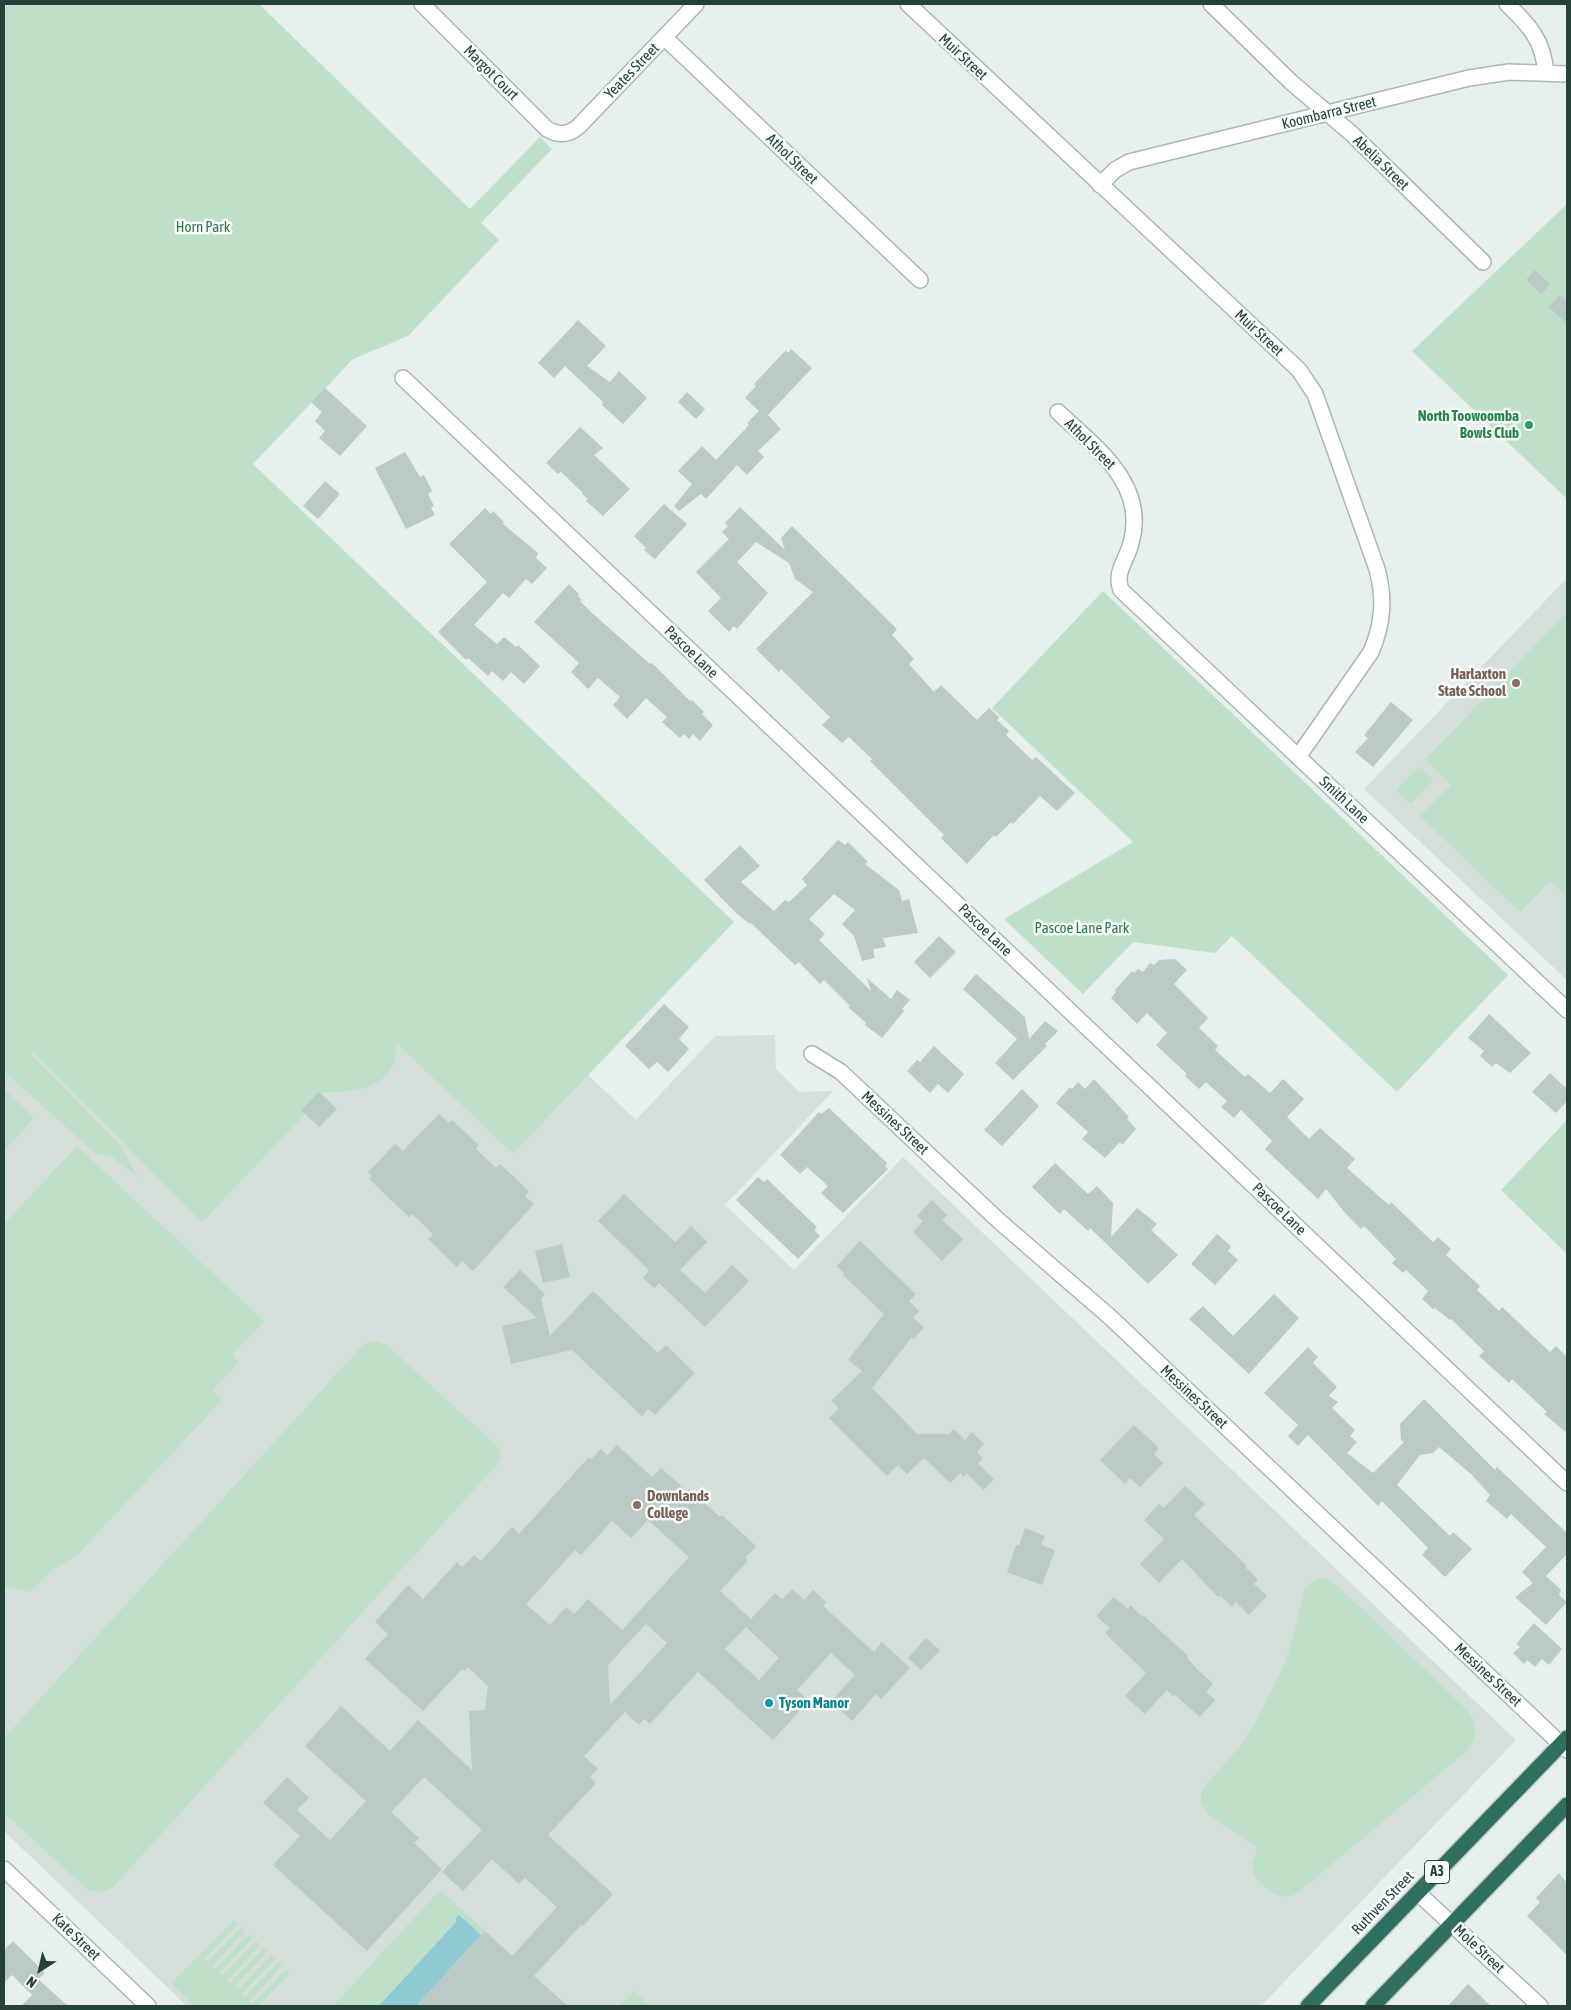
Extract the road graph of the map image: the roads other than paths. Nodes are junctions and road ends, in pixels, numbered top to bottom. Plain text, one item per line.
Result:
1 (422, 4) edge
2 (696, 4) edge
3 (908, 4) edge
4 (1210, 4) edge
5 (1507, 4) edge
6 (664, 37) junction
7 (1546, 73) junction
8 (1567, 74) edge
9 (1327, 113) junction
10 (564, 134) joint
11 (1100, 185) junction
12 (1483, 262) dead end
13 (920, 280) dead end
14 (403, 378) dead end
15 (1058, 412) dead end
16 (1121, 590) joint
17 (1298, 757) junction
18 (1567, 1010) edge
19 (812, 1054) dead end
20 (1567, 1483) edge
21 (1565, 1744) edge
22 (1567, 1805) edge
23 (4, 1869) edge
24 (1418, 1892) junction
25 (1451, 1924) junction
26 (148, 2006) edge
27 (1308, 2006) edge
28 (1373, 2006) edge
29 (1540, 2006) edge

1 - 10 street, Margot Court
2 - 6 street, Yeates Street
3 - 11 street, Muir Street
4 - 9 street, Abelia Street
5 - 7 street
6 - 10 street, Yeates Street
6 - 13 street, Athol Street
7 - 8 street, Koombarra Street
7 - 9 street, Koombarra Street
9 - 11 street, Koombarra Street
9 - 12 street, Abelia Street
11 - 17 street, Muir Street
14 - 20 street, Pascoe Lane
15 - 16 street, Athol Street
16 - 17 street, Smith Lane
17 - 18 street, Smith Lane
19 - 21 street, Messines Street
21 - 24 highway, Ruthven Street / A3
22 - 25 highway
23 - 26 street, Kate Street
24 - 25 street, Mole Street
24 - 27 highway, Ruthven Street / A3
25 - 28 highway
25 - 29 street, Mole Street

